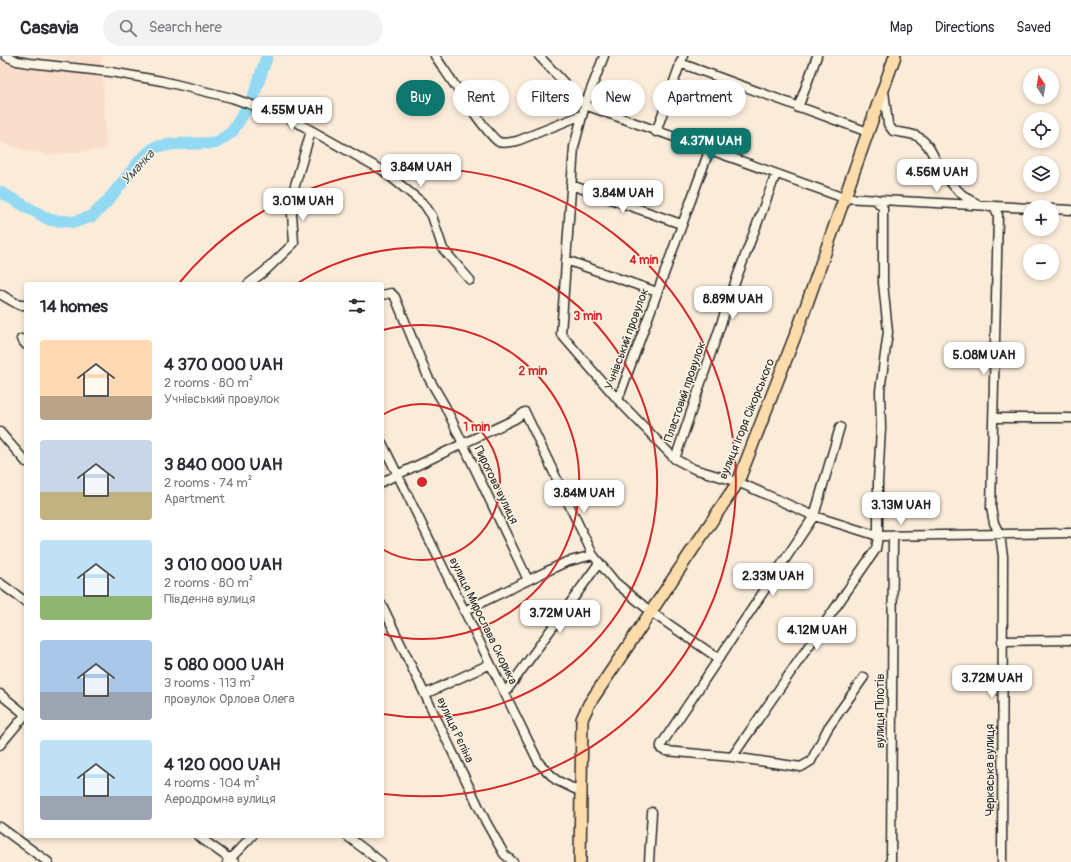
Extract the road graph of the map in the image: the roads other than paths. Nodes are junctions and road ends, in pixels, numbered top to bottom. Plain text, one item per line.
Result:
1 (6, 56) edge
2 (435, 56) edge
3 (538, 56) edge
4 (604, 56) edge
5 (817, 56) edge
6 (895, 56) edge
7 (681, 60) edge
8 (884, 88) junction
9 (584, 105) junction
10 (798, 108) junction
11 (583, 110) edge
12 (582, 116) joint
13 (311, 131) junction
14 (656, 132) junction
15 (868, 132) junction
16 (709, 151) junction
17 (776, 174) junction
18 (571, 185) junction
19 (844, 198) junction
20 (875, 199) junction
21 (982, 205) junction
22 (994, 206) junction
23 (1023, 208) edge
24 (1059, 209) edge
25 (1071, 210) edge
26 (681, 224) junction
27 (566, 260) junction
28 (470, 280) dead end
29 (250, 282) edge
30 (657, 292) junction
31 (0, 294) edge
32 (384, 295) edge
33 (24, 305) edge
34 (618, 400) junction
35 (994, 418) junction
36 (1071, 418) edge
37 (840, 427) dead end
38 (0, 432) edge
39 (463, 443) junction
40 (384, 447) edge
41 (675, 459) junction
42 (24, 460) edge
43 (397, 474) junction
44 (384, 481) edge
45 (738, 482) junction
46 (814, 516) junction
47 (1071, 534) edge
48 (1000, 535) junction
49 (878, 536) junction
50 (893, 536) junction
51 (593, 555) junction
52 (599, 563) junction
53 (528, 580) junction
54 (0, 583) edge
55 (24, 601) edge
56 (384, 609) edge
57 (464, 611) junction
58 (651, 612) junction
59 (1071, 640) edge
60 (1002, 641) junction
61 (718, 658) junction
62 (490, 664) junction
63 (864, 677) dead end
64 (505, 693) junction
65 (0, 694) edge
66 (425, 694) junction
67 (24, 712) edge
68 (24, 716) edge
69 (0, 745) edge
70 (732, 757) junction
71 (581, 792) junction
72 (652, 812) dead end
73 (0, 828) edge
74 (201, 838) edge
75 (250, 838) edge
76 (351, 838) edge
77 (231, 861) edge
78 (48, 862) edge
79 (381, 862) edge
80 (512, 862) edge
81 (580, 862) edge
82 (649, 862) edge
83 (891, 862) edge
84 (1002, 862) edge

1 - 13 street
2 - 12 street
3 - 9 street
4 - 9 street
5 - 10 street
6 - 8 main road, вулиця Ігоря Сікорського
7 - 10 street
7 - 14 street
8 - 15 main road, вулиця Ігоря Сікорського
8 - 21 street
9 - 11 street
9 - 14 street
10 - 15 street
12 - 18 street
13 - 28 street
13 - 29 street
14 - 16 street
15 - 19 main road, вулиця Ігоря Сікорського
16 - 17 street
16 - 26 street, Учнівський провулок
17 - 19 street
17 - 41 street, Пластовий провулок
18 - 26 street
18 - 27 street
19 - 20 street
19 - 45 main road, вулиця Ігоря Сікорського
20 - 21 street
20 - 49 street
21 - 22 street
22 - 23 street
22 - 35 street, Черкаська вулиця
24 - 25 street
26 - 30 street, Учнівський провулок
27 - 30 street
27 - 34 street
30 - 34 street, Учнівський провулок
31 - 33 street
32 - 39 street, Пирогова вулиця
34 - 41 street
35 - 36 street
35 - 48 street, Черкаська вулиця
37 - 46 street
38 - 42 street
39 - 43 street
39 - 51 street
39 - 53 street, Пирогова вулиця
40 - 43 street, вулиця Мирослава Скорика
41 - 45 street
43 - 44 street
43 - 57 street, вулиця Мирослава Скорика
45 - 46 street
45 - 58 main road, вулиця Ігоря Сікорського
46 - 49 street
46 - 61 street
47 - 48 street
48 - 50 street
48 - 60 street, Черкаська вулиця
49 - 50 street
49 - 70 street
50 - 83 street, вулиця Пілотів
51 - 52 street
51 - 53 street
52 - 58 street
52 - 64 street
53 - 57 street
54 - 55 street
56 - 66 street, вулиця Рєпіна
57 - 62 street, вулиця Мирослава Скорика
58 - 61 street
58 - 71 main road, вулиця Ігоря Сікорського
59 - 60 street
60 - 84 street, Черкаська вулиця
61 - 70 street
62 - 64 street, вулиця Мирослава Скорика
62 - 66 street
63 - 70 street
64 - 71 street, вулиця Мирослава Скорика
65 - 67 street
66 - 80 street, вулиця Рєпіна
68 - 69 street
71 - 81 main road, вулиця Ігоря Сікорського
72 - 82 street
73 - 78 street
74 - 77 street
75 - 77 street
76 - 79 street

